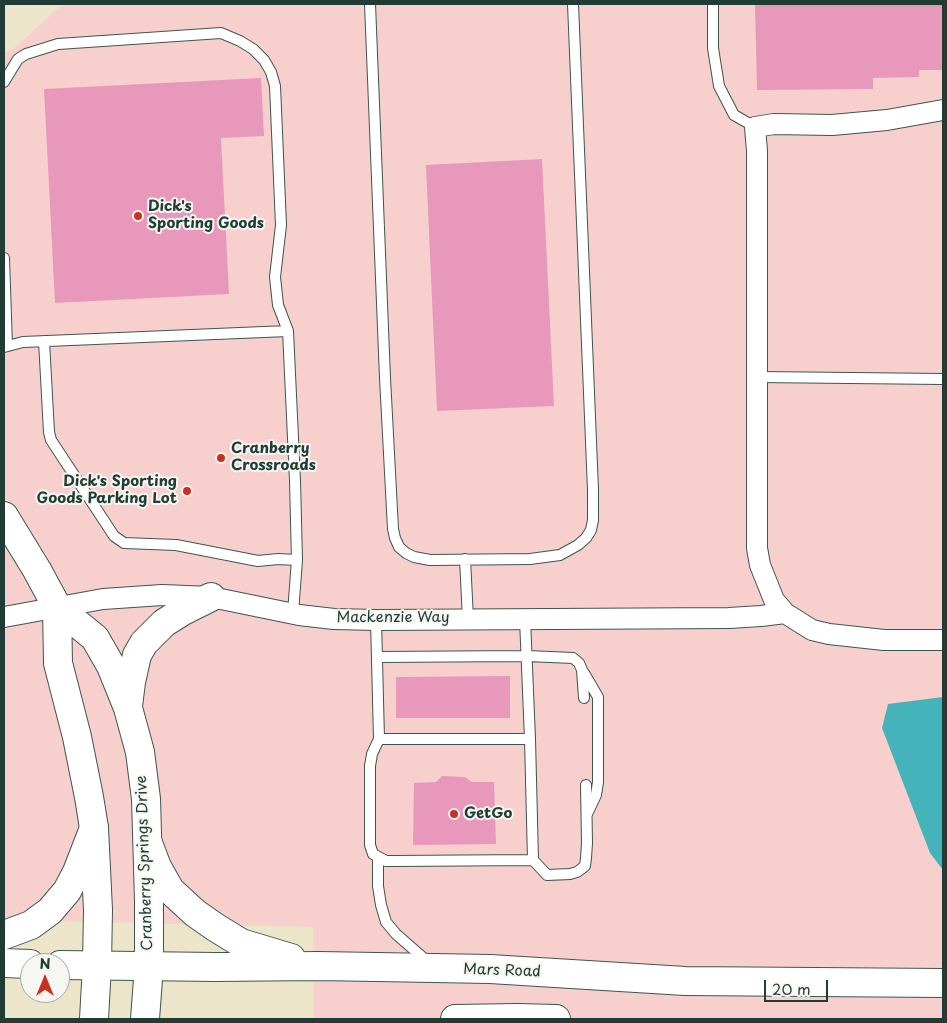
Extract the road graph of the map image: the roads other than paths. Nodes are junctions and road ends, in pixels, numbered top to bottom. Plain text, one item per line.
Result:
1 (370, 4) edge
2 (573, 4) edge
3 (713, 4) edge
4 (4, 82) edge
5 (943, 110) edge
6 (755, 127) junction
7 (4, 258) edge
8 (4, 278) edge
9 (288, 332) junction
10 (44, 341) junction
11 (5, 346) edge
12 (758, 377) junction
13 (943, 379) edge
14 (4, 516) edge
15 (465, 559) junction
16 (297, 560) junction
17 (210, 597) junction
18 (57, 607) junction
19 (293, 613) junction
20 (785, 613) junction
21 (4, 616) edge
22 (468, 619) junction
23 (525, 619) junction
24 (376, 620) junction
25 (943, 640) edge
26 (527, 656) junction
27 (377, 657) junction
28 (582, 670) junction
29 (584, 698) dead end
30 (128, 708) junction
31 (379, 739) junction
32 (530, 739) junction
33 (586, 785) dead end
34 (587, 814) junction
35 (94, 828) junction
36 (148, 843) junction
37 (378, 857) junction
38 (533, 860) junction
39 (4, 935) edge
40 (4, 964) edge
41 (20, 964) edge
42 (70, 965) edge
43 (97, 965) junction
44 (148, 966) junction
45 (319, 966) junction
46 (436, 969) junction
47 (943, 982) edge
48 (94, 1019) edge
49 (145, 1019) edge
50 (456, 1019) edge
51 (520, 1019) edge
52 (556, 1019) edge

1 - 15 lane
2 - 15 lane
3 - 6 lane
4 - 9 lane
5 - 6 street
6 - 12 street
7 - 8 lane
8 - 11 lane
9 - 10 lane
9 - 16 lane
10 - 11 lane
10 - 16 lane
12 - 13 lane
12 - 20 street
14 - 18 main road, Cranberry Springs Drive
15 - 22 lane
16 - 19 lane
17 - 18 street, Mackenzie Way
17 - 19 street, Mackenzie Way
17 - 30 main road
18 - 21 street, Mackenzie Way
18 - 30 main road, Cranberry Springs Drive
18 - 35 main road, Cranberry Springs Drive
19 - 24 street, Mackenzie Way
20 - 23 street, Mackenzie Way
20 - 25 street
22 - 23 street, Mackenzie Way
22 - 24 street, Mackenzie Way
23 - 26 lane
24 - 27 lane
26 - 27 lane
26 - 28 lane
26 - 32 lane
27 - 31 lane
28 - 29 lane
28 - 34 lane
30 - 36 main road, Cranberry Springs Drive
31 - 32 lane
31 - 37 lane
32 - 38 lane
33 - 34 lane
34 - 38 lane
35 - 39 main road
35 - 43 main road, Cranberry Springs Drive
36 - 44 main road, Cranberry Springs Drive
36 - 45 main road
37 - 38 lane
37 - 46 lane
40 - 41 main road
42 - 43 main road, Mars Road
43 - 44 main road, Mars Road
43 - 48 main road, Cranberry Springs Drive
44 - 45 main road, Mars Road
44 - 49 main road, Cranberry Springs Drive
45 - 46 main road, Mars Road
46 - 47 main road, Mars Road
50 - 51 main road
51 - 52 main road

